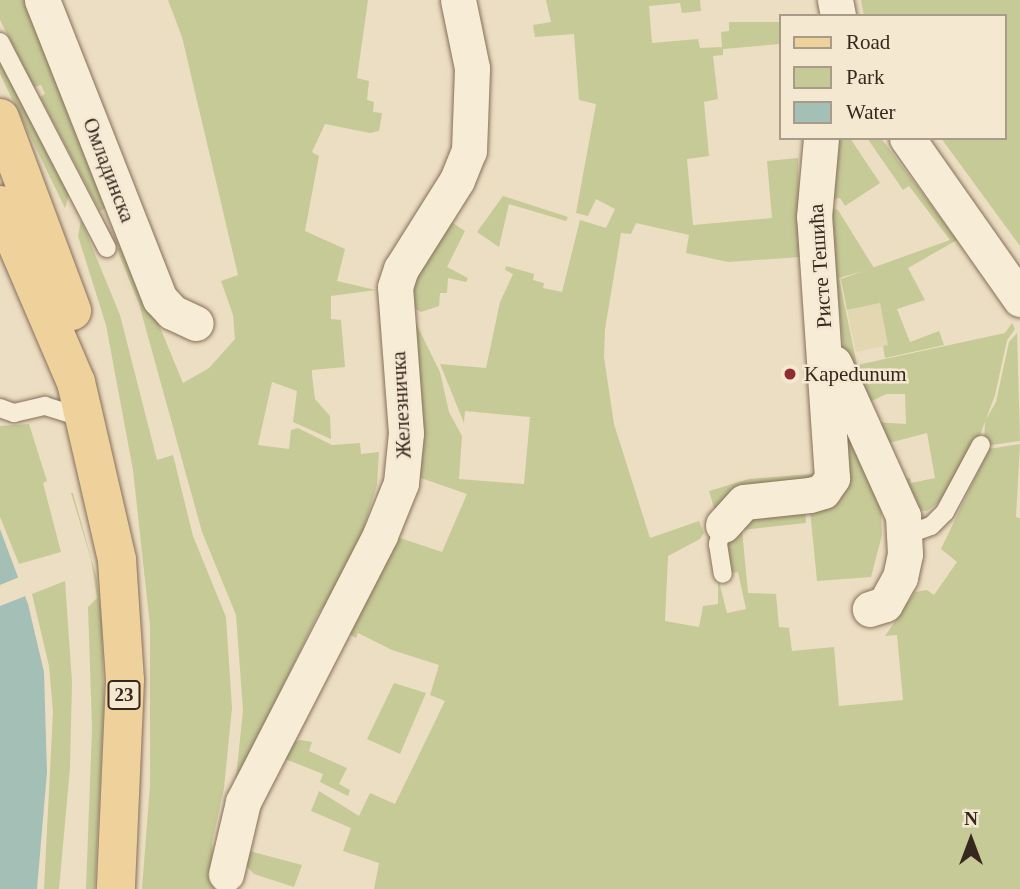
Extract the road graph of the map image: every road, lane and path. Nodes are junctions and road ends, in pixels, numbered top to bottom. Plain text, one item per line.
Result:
1 (42, 0) edge
2 (458, 0) edge
3 (0, 42) edge
4 (0, 118) edge
5 (821, 140) edge
6 (908, 140) edge
7 (0, 205) edge
8 (107, 248) dead end
9 (1020, 299) edge
10 (196, 323) dead end
11 (827, 351) junction
12 (76, 383) junction
13 (0, 408) edge
14 (86, 419) junction
15 (981, 445) dead end
16 (723, 525) joint
17 (906, 535) junction
18 (723, 574) dead end
19 (870, 609) dead end
20 (226, 874) dead end
21 (116, 889) edge

1 - 10 street, Омладинска
2 - 20 street, Железничка
3 - 8 lane
4 - 12 main road
5 - 11 street, Ристе Тешића
6 - 9 street
7 - 12 main road, 23
11 - 16 street, Ристе Тешића
11 - 17 street, Ристе Тешића
12 - 14 main road, 23
13 - 14 lane
14 - 21 main road, 23
15 - 17 lane
16 - 18 lane, Ристе Тешића
17 - 19 street, Ристе Тешића

